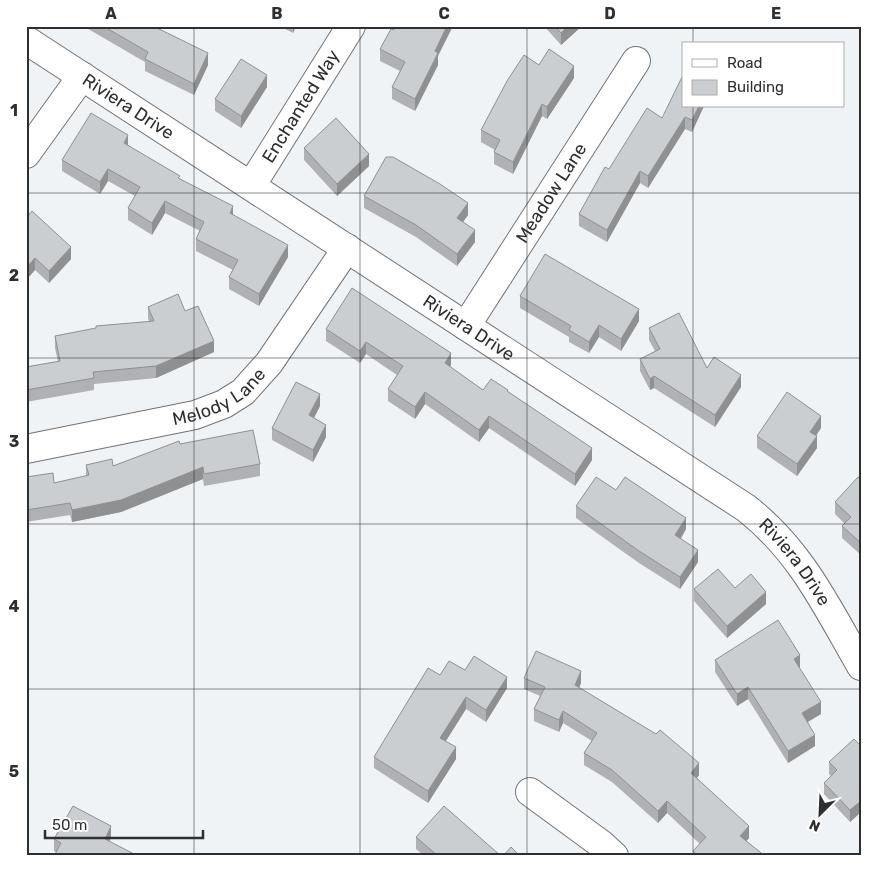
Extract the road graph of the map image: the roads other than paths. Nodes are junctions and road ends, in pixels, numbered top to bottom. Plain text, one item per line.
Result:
1 (351, 26) edge
2 (26, 40) edge
3 (636, 60) dead end
4 (82, 76) junction
5 (26, 154) edge
6 (251, 186) junction
7 (347, 248) junction
8 (466, 326) junction
9 (26, 449) edge
10 (861, 666) edge
11 (530, 792) dead end
12 (614, 856) edge

1 - 6 street, Enchanted Way
2 - 4 street, Riviera Drive
3 - 8 street, Meadow Lane
4 - 5 street
4 - 6 street, Riviera Drive
6 - 7 street, Riviera Drive
7 - 8 street, Riviera Drive
7 - 9 street, Melody Lane
8 - 10 street, Riviera Drive
11 - 12 street

